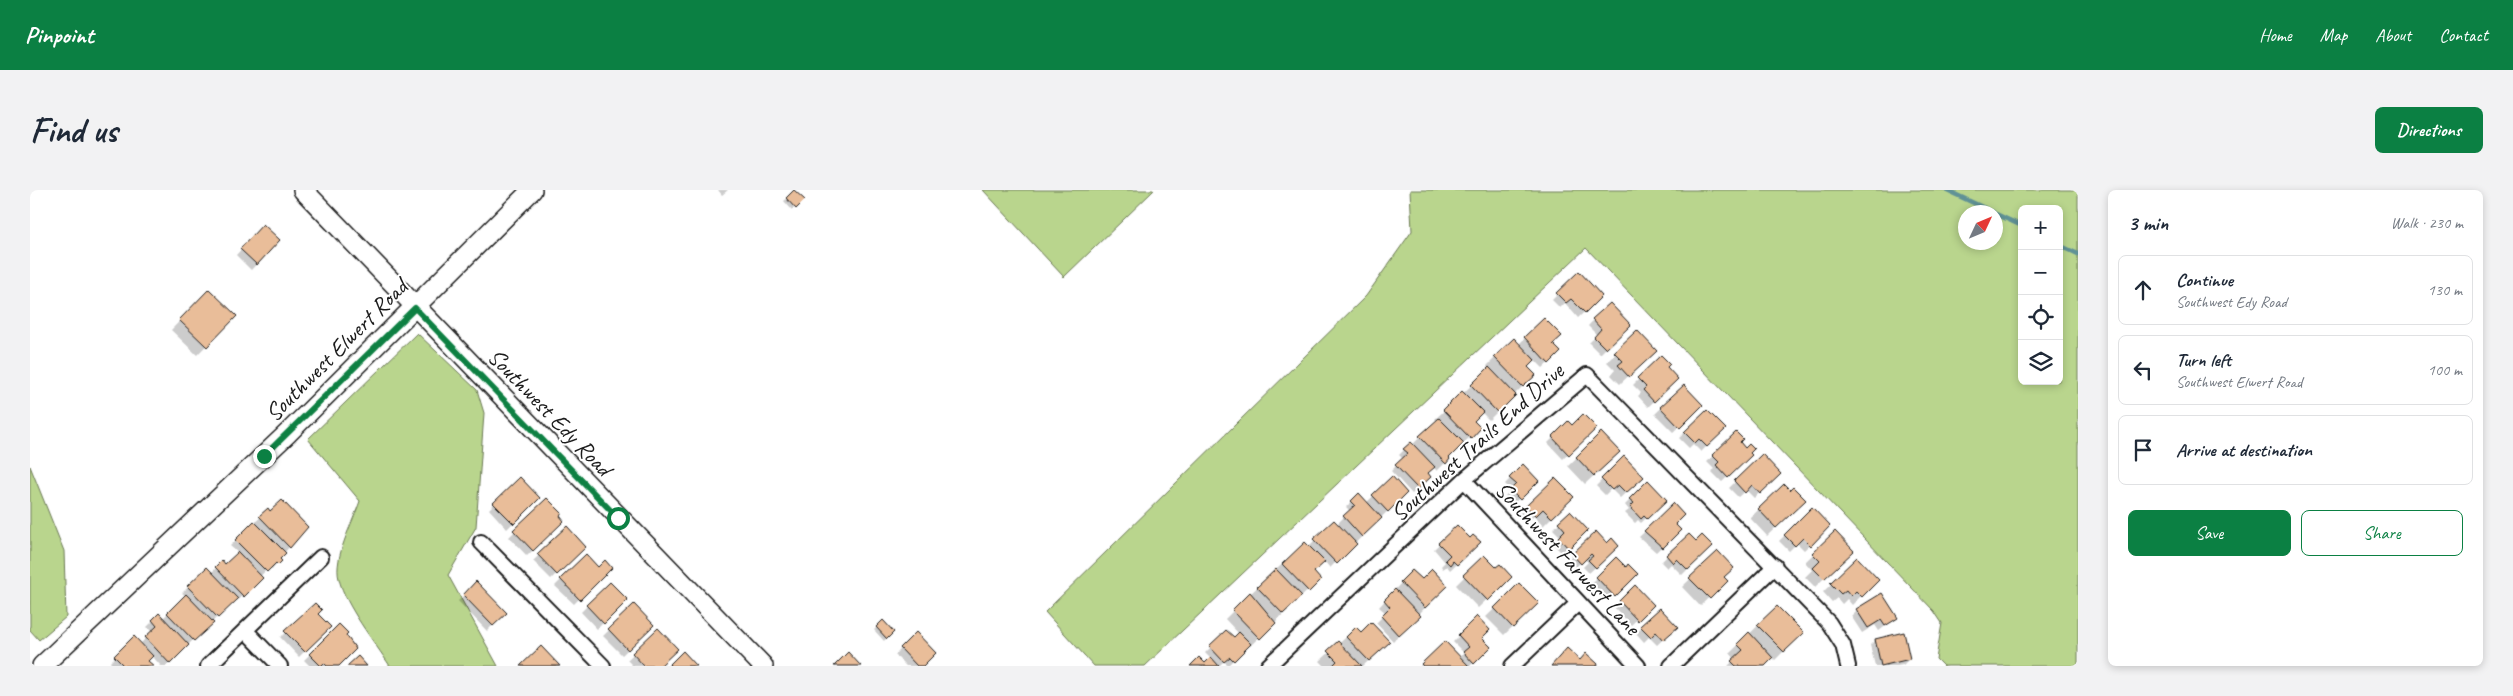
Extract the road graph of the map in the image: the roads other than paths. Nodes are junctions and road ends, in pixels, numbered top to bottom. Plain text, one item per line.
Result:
1 (303, 190) edge
2 (532, 190) edge
3 (415, 308) junction
4 (1464, 480) junction
5 (481, 542) dead end
6 (321, 556) dead end
7 (1775, 566) junction
8 (1578, 603) junction
9 (245, 630) junction
10 (42, 666) edge
11 (208, 666) edge
12 (280, 666) edge
13 (603, 666) edge
14 (763, 666) edge
15 (1268, 666) edge
16 (1512, 666) edge
17 (1638, 666) edge
18 (1671, 666) edge
19 (1848, 666) edge

1 - 3 main road, Southwest Edy Road
2 - 3 main road, Southwest Elwert Road
3 - 10 main road, Southwest Elwert Road
3 - 14 main road, Southwest Edy Road
4 - 7 street, Southwest Trails End Drive
4 - 8 street, Southwest Farwest Lane
4 - 15 street, Southwest Trails End Drive
5 - 13 street
6 - 9 street
7 - 18 street
7 - 19 street
8 - 16 street
8 - 17 street, Southwest Farwest Lane
9 - 11 street
9 - 12 street

